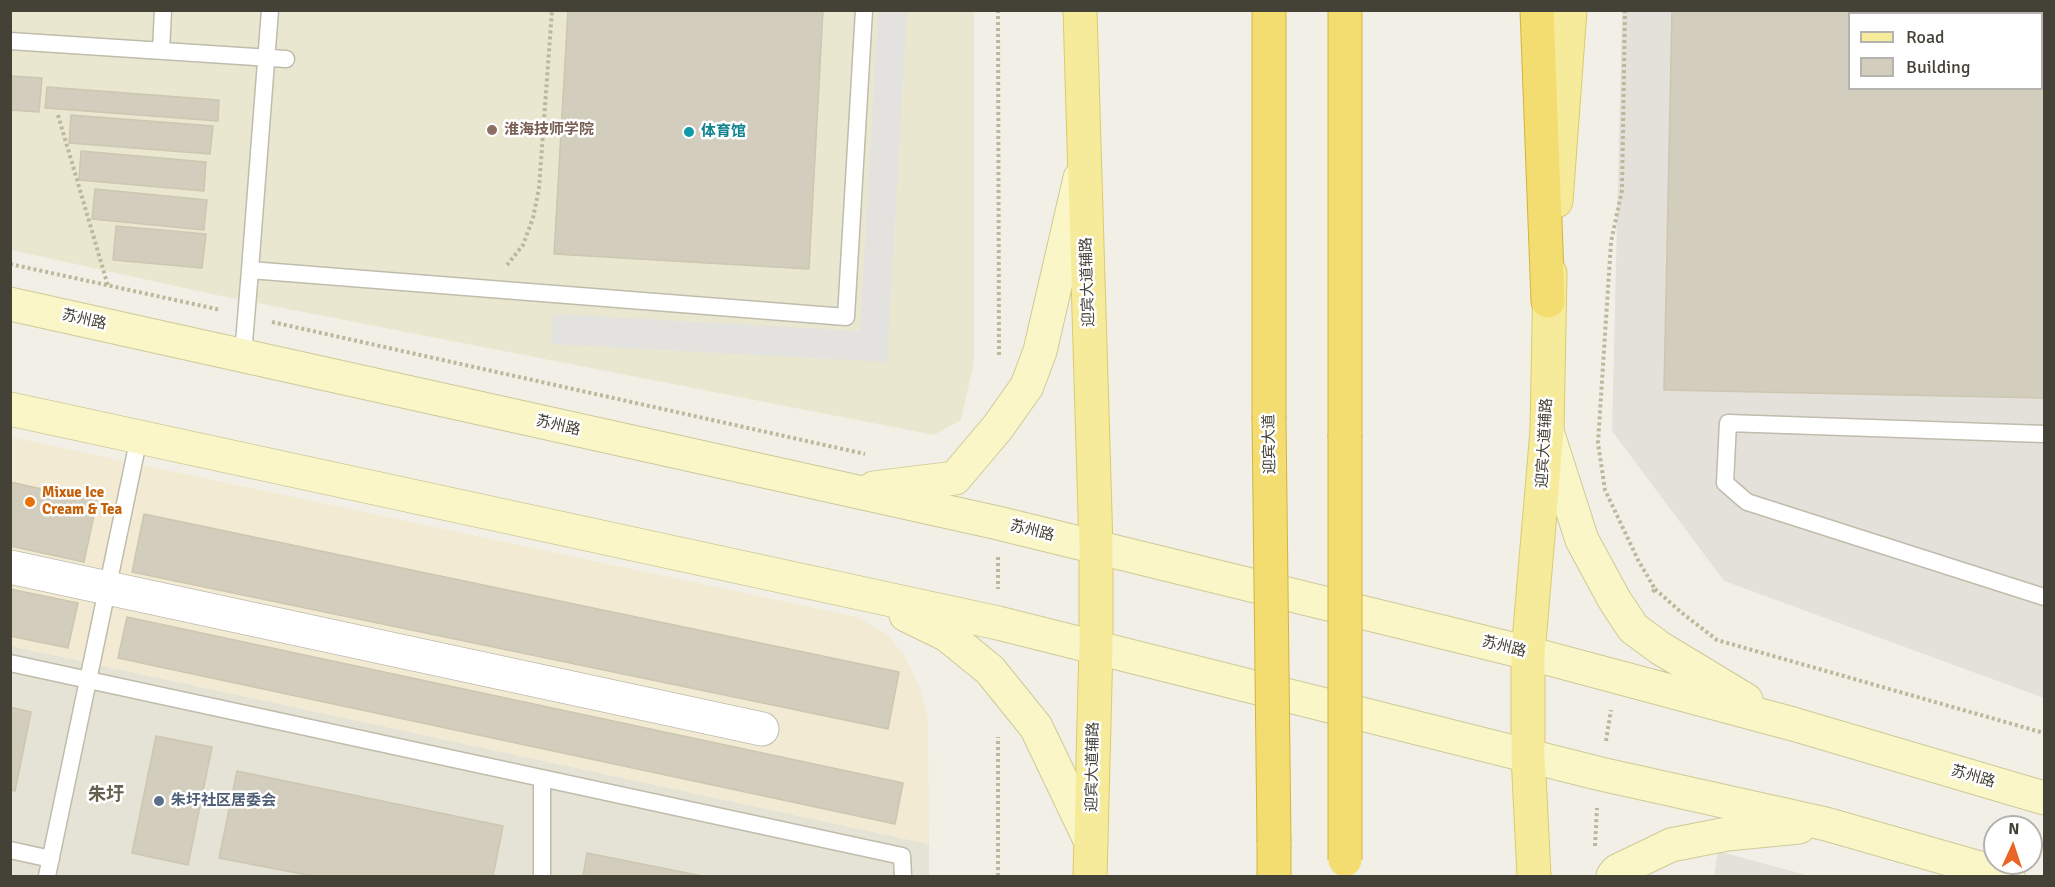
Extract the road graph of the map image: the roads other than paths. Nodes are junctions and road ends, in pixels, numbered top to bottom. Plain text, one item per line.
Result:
1 (163, 10) edge
2 (270, 10) edge
3 (864, 10) edge
4 (1080, 10) edge
5 (1269, 10) edge
6 (1346, 10) edge
7 (1537, 10) edge
8 (1570, 10) edge
9 (10, 40) edge
10 (161, 51) junction
11 (267, 57) junction
12 (286, 59) dead end
13 (1085, 155) junction
14 (250, 270) junction
15 (1548, 301) junction
16 (10, 304) edge
17 (243, 356) junction
18 (10, 409) edge
19 (1547, 431) junction
20 (2044, 434) edge
21 (139, 437) junction
22 (850, 491) junction
23 (1096, 547) junction
24 (10, 567) edge
25 (107, 588) junction
26 (862, 593) junction
27 (2044, 597) edge
28 (1096, 646) junction
29 (1528, 653) junction
30 (10, 663) edge
31 (88, 680) junction
32 (1793, 724) junction
33 (762, 729) dead end
34 (1528, 755) junction
35 (542, 778) junction
36 (2044, 798) edge
37 (1826, 824) junction
38 (1091, 842) junction
39 (10, 850) edge
40 (51, 859) junction
41 (1604, 866) edge
42 (1345, 868) edge
43 (47, 876) edge
44 (542, 876) edge
45 (903, 876) edge
46 (1090, 876) edge
47 (1274, 876) edge
48 (1534, 876) edge
49 (2008, 876) edge

1 - 10 lane
2 - 11 lane
3 - 14 lane
4 - 13 main road, 迎宾大道辅路
5 - 47 highway, 迎宾大道, bridge
6 - 42 highway, bridge
7 - 15 highway
8 - 15 main road, 迎宾大道辅路
9 - 10 lane
10 - 11 lane
11 - 12 lane
11 - 14 lane
13 - 22 main road
13 - 23 main road, 迎宾大道辅路
14 - 17 lane
15 - 19 main road, 迎宾大道辅路
16 - 17 main road, 苏州路
17 - 22 main road, 苏州路
18 - 21 main road
19 - 29 main road, 迎宾大道辅路
19 - 32 main road
20 - 27 lane
21 - 25 lane
21 - 26 main road
22 - 23 main road, 苏州路
23 - 28 main road, 迎宾大道辅路
23 - 29 main road, 苏州路
24 - 25 street
25 - 31 lane
25 - 33 street
26 - 28 main road
26 - 38 main road
28 - 34 main road
28 - 38 main road, 迎宾大道辅路
29 - 32 main road, 苏州路
29 - 34 main road, 迎宾大道辅路
30 - 31 lane
31 - 35 lane
31 - 40 lane
32 - 36 main road, 苏州路
34 - 37 main road
34 - 48 main road, 迎宾大道辅路
35 - 44 lane
35 - 45 lane
37 - 41 main road
37 - 49 main road
38 - 46 main road, 迎宾大道辅路
39 - 40 lane
40 - 43 lane

